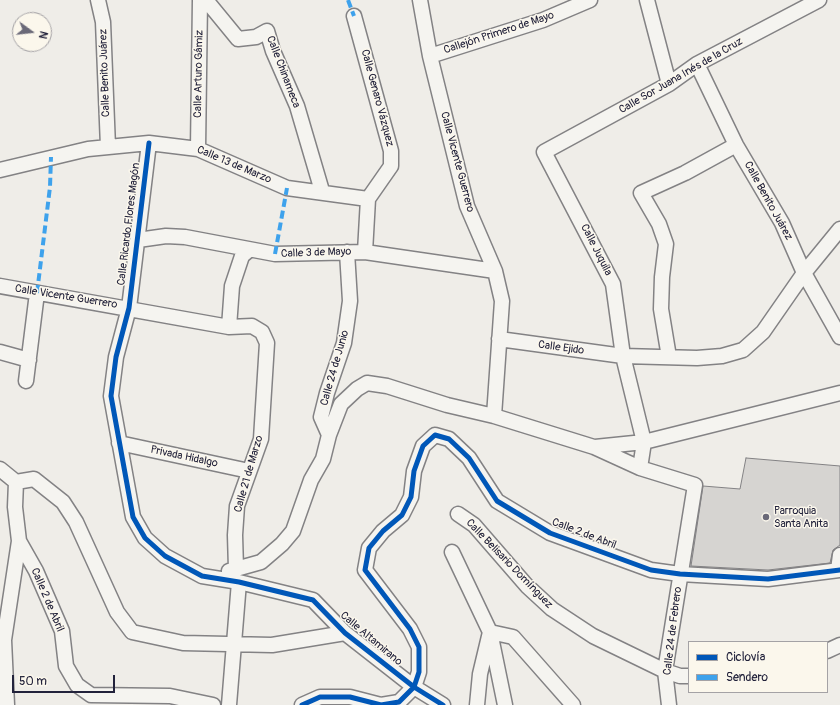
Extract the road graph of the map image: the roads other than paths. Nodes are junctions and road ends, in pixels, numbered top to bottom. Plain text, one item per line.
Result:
1 (98, 0) edge
2 (200, 0) edge
3 (206, 0) edge
4 (420, 0) edge
5 (590, 0) edge
6 (647, 0) edge
7 (819, 0) edge
8 (354, 16) dead end
9 (430, 56) junction
10 (697, 64) junction
11 (669, 84) junction
12 (149, 143) junction
13 (736, 145) junction
14 (108, 147) junction
15 (198, 148) junction
16 (544, 152) joint
17 (0, 170) edge
18 (322, 191) junction
19 (368, 199) junction
20 (840, 229) edge
21 (138, 240) junction
22 (249, 250) junction
23 (347, 252) junction
24 (365, 252) junction
25 (495, 271) junction
26 (804, 273) junction
27 (0, 286) edge
28 (37, 293) junction
29 (129, 308) junction
30 (229, 327) junction
31 (840, 337) edge
32 (499, 339) junction
33 (267, 343) joint
34 (0, 352) edge
35 (623, 356) junction
36 (669, 357) junction
37 (29, 360) junction
38 (26, 381) dead end
39 (840, 393) edge
40 (494, 416) junction
41 (329, 435) junction
42 (644, 442) junction
43 (120, 443) junction
44 (594, 447) junction
45 (640, 468) junction
46 (0, 469) edge
47 (249, 471) junction
48 (16, 482) junction
49 (458, 514) dead end
50 (19, 541) junction
51 (452, 552) dead end
52 (840, 555) edge
53 (839, 570) edge
54 (680, 574) junction
55 (238, 576) junction
56 (490, 632) junction
57 (345, 633) junction
58 (235, 644) junction
59 (840, 645) edge
60 (828, 651) edge
61 (665, 671) junction
62 (688, 676) edge
63 (414, 686) junction
64 (6, 705) edge
65 (213, 705) edge
66 (229, 705) edge
67 (302, 705) edge
68 (443, 705) edge
69 (477, 705) edge
70 (505, 705) edge
71 (573, 705) edge
72 (669, 705) edge

1 - 14 street, Calle Benito Juárez
2 - 15 street, Calle Arturo Gámiz
3 - 18 street, Calle Chinameca
4 - 9 street, Calle Vicente Guerrero
5 - 9 street, Callejón Primero de Mayo
6 - 11 street
7 - 10 street, Calle Sor Juana Inés de la Cruz
8 - 19 street, Calle Genaro Vázquez
9 - 25 street, Calle Vicente Guerrero
10 - 11 street, Calle Sor Juana Inés de la Cruz
10 - 13 street, Calle Benito Juárez
11 - 16 street, Calle Sor Juana Inés de la Cruz
12 - 14 street, Calle 13 de Marzo
12 - 15 street, Calle 13 de Marzo
12 - 21 street, Calle Ricardo Flores Magón
13 - 26 street, Calle Benito Juárez
13 - 36 street
14 - 17 street, Calle 13 de Marzo
15 - 18 street, Calle 13 de Marzo
16 - 35 street, Calle Juquila
18 - 19 street, Calle 13 de Marzo
19 - 24 street
20 - 26 street, Calle Ejido
21 - 22 street, Calle 3 de Mayo
21 - 29 street, Calle Ricardo Flores Magón
22 - 23 street, Calle 3 de Mayo
22 - 30 street
23 - 24 street, Calle 3 de Mayo
23 - 41 street, Calle 24 de Junio
24 - 25 street, Calle 3 de Mayo
25 - 32 street, Calle Vicente Guerrero
26 - 31 street, Calle Benito Juárez
26 - 36 street, Calle Ejido
27 - 28 street, Calle Vicente Guerrero
28 - 29 street, Calle Vicente Guerrero
28 - 37 street
29 - 30 street, Calle Vicente Guerrero
29 - 43 street, Calle Ricardo Flores Magón
30 - 33 street, Calle Vicente Guerrero
32 - 35 street, Calle Ejido
32 - 40 street, Calle Vicente Guerrero
33 - 47 street, Calle 21 de Marzo
34 - 37 street
35 - 36 street, Calle Ejido
35 - 42 street
37 - 38 street
39 - 42 street
40 - 41 street
40 - 44 street
41 - 55 street
42 - 44 street
42 - 45 street
43 - 47 street, Privada Hidalgo
43 - 55 street, Calle Altamirano
44 - 45 street
45 - 54 street, Calle 24 de Febrero
46 - 48 street
47 - 55 street, Calle 21 de Marzo
48 - 50 street
48 - 58 street, Calle Altamirano
49 - 61 street, Calle Belisario Domínguez
50 - 64 street
50 - 65 street, Calle 2 de Abril
51 - 56 street
52 - 53 street
53 - 54 street, Calle 2 de Abril
54 - 61 street, Calle 24 de Febrero
54 - 63 street, Calle 2 de Abril
55 - 57 street, Calle Altamirano
55 - 58 street, Calle 21 de Marzo
56 - 69 street
56 - 70 street
56 - 71 street
57 - 58 street, Calle Altamirano
57 - 63 street, Calle Altamirano
58 - 66 street, Calle 21 de Marzo
59 - 60 street
61 - 62 street, Calle Belisario Domínguez
61 - 72 street, Calle 24 de Febrero
63 - 67 street, Calle 2 de Abril
63 - 68 street, Calle Altamirano

